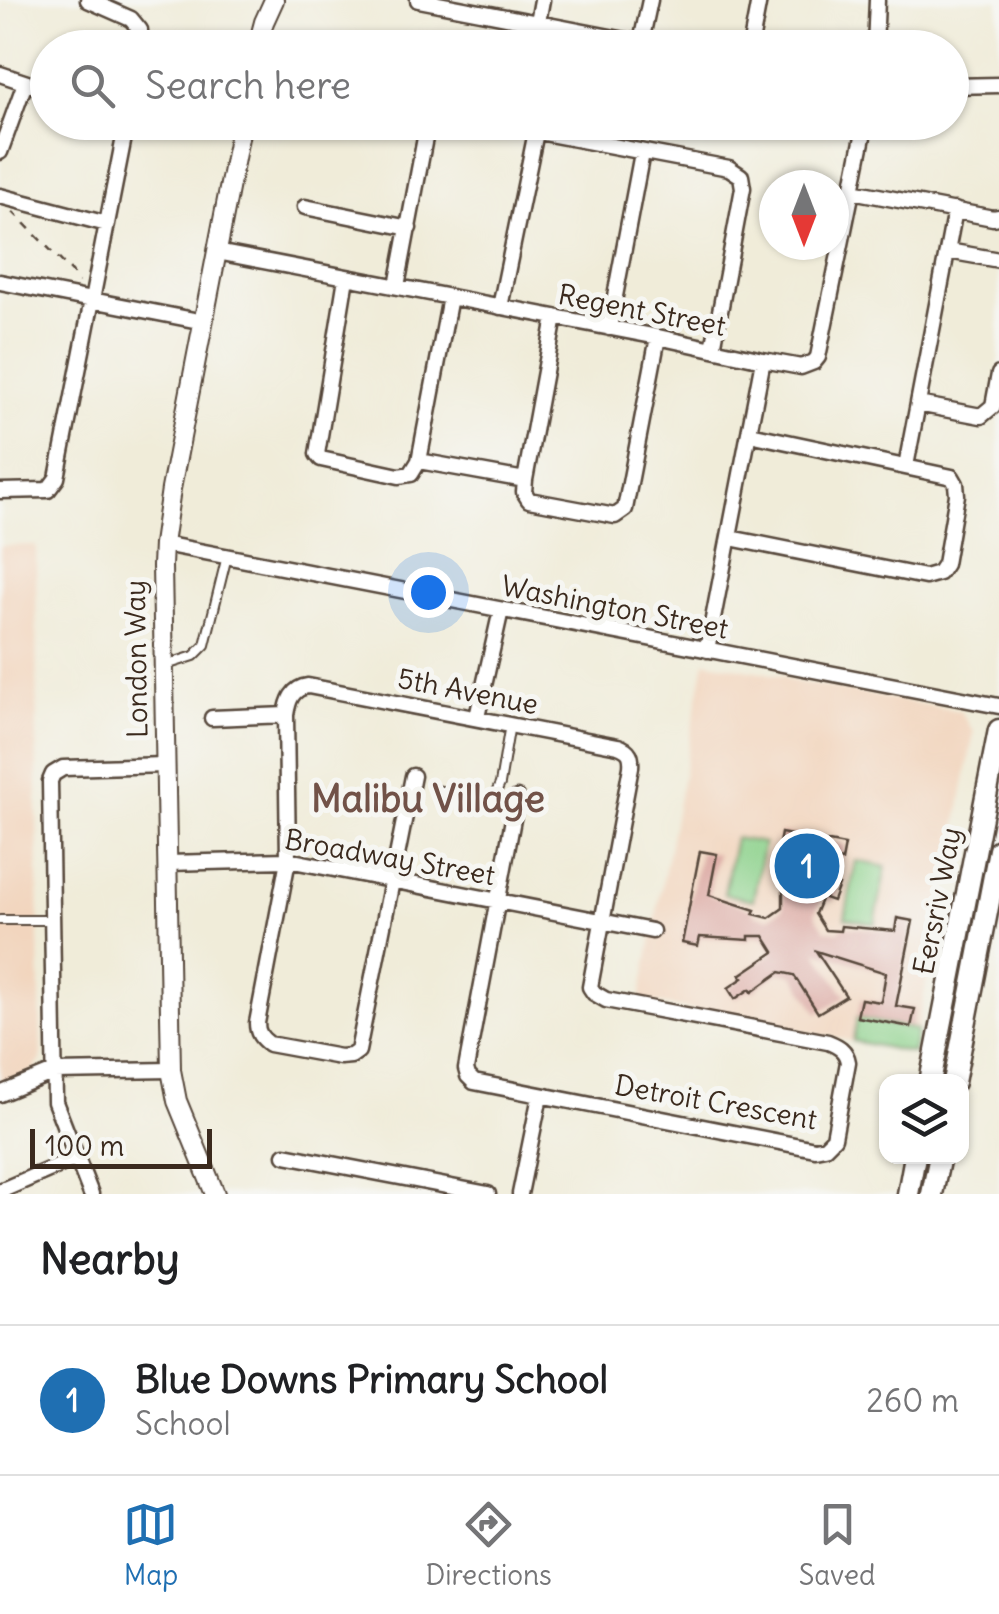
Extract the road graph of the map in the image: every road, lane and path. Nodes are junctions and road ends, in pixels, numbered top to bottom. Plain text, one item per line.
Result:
1 (88, 0) edge
2 (274, 0) edge
3 (418, 0) edge
4 (542, 0) edge
5 (650, 0) edge
6 (759, 0) edge
7 (877, 0) edge
8 (436, 2) edge
9 (538, 22) junction
10 (140, 30) edge
11 (262, 30) edge
12 (566, 30) edge
13 (644, 30) edge
14 (753, 30) edge
15 (876, 30) edge
16 (0, 74) edge
17 (25, 82) junction
18 (30, 84) edge
19 (999, 85) edge
20 (969, 86) edge
21 (123, 140) edge
22 (239, 140) edge
23 (425, 140) edge
24 (534, 140) edge
25 (580, 140) edge
26 (862, 140) edge
27 (586, 141) joint
28 (0, 152) edge
29 (642, 153) junction
30 (852, 191) junction
31 (3, 201) edge
32 (306, 207) dead end
33 (955, 210) junction
34 (999, 217) edge
35 (107, 224) junction
36 (409, 228) junction
37 (948, 251) junction
38 (217, 252) junction
39 (999, 260) edge
40 (346, 278) junction
41 (0, 282) edge
42 (397, 286) junction
43 (450, 297) junction
44 (92, 300) junction
45 (500, 307) junction
46 (554, 317) junction
47 (204, 322) junction
48 (609, 328) junction
49 (658, 337) junction
50 (713, 349) junction
51 (764, 360) junction
52 (999, 374) edge
53 (918, 404) junction
54 (750, 434) junction
55 (419, 461) junction
56 (906, 466) junction
57 (525, 480) junction
58 (0, 491) edge
59 (730, 538) junction
60 (162, 544) junction
61 (227, 556) junction
62 (501, 610) junction
63 (707, 650) junction
64 (163, 666) junction
65 (999, 706) edge
66 (286, 715) junction
67 (477, 717) junction
68 (212, 718) dead end
69 (510, 724) junction
70 (999, 730) edge
71 (165, 765) junction
72 (413, 776) dead end
73 (435, 790) dead end
74 (517, 798) dead end
75 (999, 850) edge
76 (288, 860) junction
77 (167, 863) junction
78 (392, 882) junction
79 (498, 902) junction
80 (0, 920) edge
81 (52, 920) junction
82 (602, 923) junction
83 (652, 931) dead end
84 (171, 1070) junction
85 (54, 1072) junction
86 (932, 1074) edge
87 (956, 1074) edge
88 (0, 1094) edge
89 (540, 1096) junction
90 (285, 1155) dead end
91 (76, 1158) junction
92 (914, 1164) edge
93 (938, 1164) edge
94 (0, 1190) edge
95 (446, 1190) edge
96 (90, 1194) edge
97 (215, 1194) edge
98 (488, 1194) edge
99 (520, 1194) edge
100 (908, 1194) edge
101 (932, 1194) edge

1 - 10 street
2 - 11 street
3 - 8 street
4 - 9 street
5 - 13 street
6 - 14 street
7 - 15 street
8 - 9 street
9 - 12 street
16 - 17 street
17 - 18 street
17 - 28 street
19 - 20 street
21 - 35 street
22 - 38 street, London Way
23 - 36 street
24 - 45 street
25 - 27 street
26 - 30 street, Regent Street
27 - 29 street
29 - 48 street
29 - 50 street
30 - 33 street
30 - 51 street, Regent Street
31 - 35 street
31 - 44 path
32 - 36 street
33 - 34 street
33 - 37 street
35 - 44 street
36 - 42 street
37 - 39 street
37 - 53 street
38 - 40 street, Regent Street
38 - 47 street, London Way
40 - 42 street, Regent Street
40 - 55 street
41 - 44 street
42 - 43 street, Regent Street
43 - 45 street, Regent Street
43 - 55 street
44 - 47 street
44 - 58 street
45 - 46 street, Regent Street
46 - 48 street, Regent Street
46 - 57 street
47 - 60 street, London Way
48 - 49 street, Regent Street
49 - 50 street, Regent Street
49 - 57 street
50 - 51 street, Regent Street
51 - 54 street
52 - 53 street
53 - 56 street
54 - 56 street
54 - 59 street
55 - 57 street
56 - 59 street
59 - 63 street
60 - 61 street, Washington Street
60 - 64 street, London Way
61 - 62 street, Washington Street
61 - 64 lane
62 - 63 street, Washington Street
62 - 67 street
63 - 65 street, Washington Street
64 - 71 street, London Way
66 - 67 street, 5th Avenue
66 - 68 street
66 - 76 street
67 - 69 street, 5th Avenue
69 - 73 lane
69 - 82 street, 5th Avenue
70 - 86 main road, Eersriv Way
71 - 77 street, London Way
71 - 81 street
72 - 78 street
74 - 79 street
75 - 87 main road, Eersriv Way
76 - 77 street, Broadway Street
76 - 78 street, Broadway Street
76 - 78 street
77 - 84 street, London Way
78 - 79 street, Broadway Street
79 - 82 street, Broadway Street
79 - 89 street, Detroit Crescent
80 - 81 lane
81 - 85 street
82 - 83 street, Broadway Street
82 - 89 street, Detroit Crescent
84 - 85 street
84 - 97 street, London Way
85 - 88 street
85 - 91 street
89 - 99 street
90 - 95 street
91 - 94 street
91 - 96 street
92 - 100 main road
93 - 101 main road
95 - 98 street

